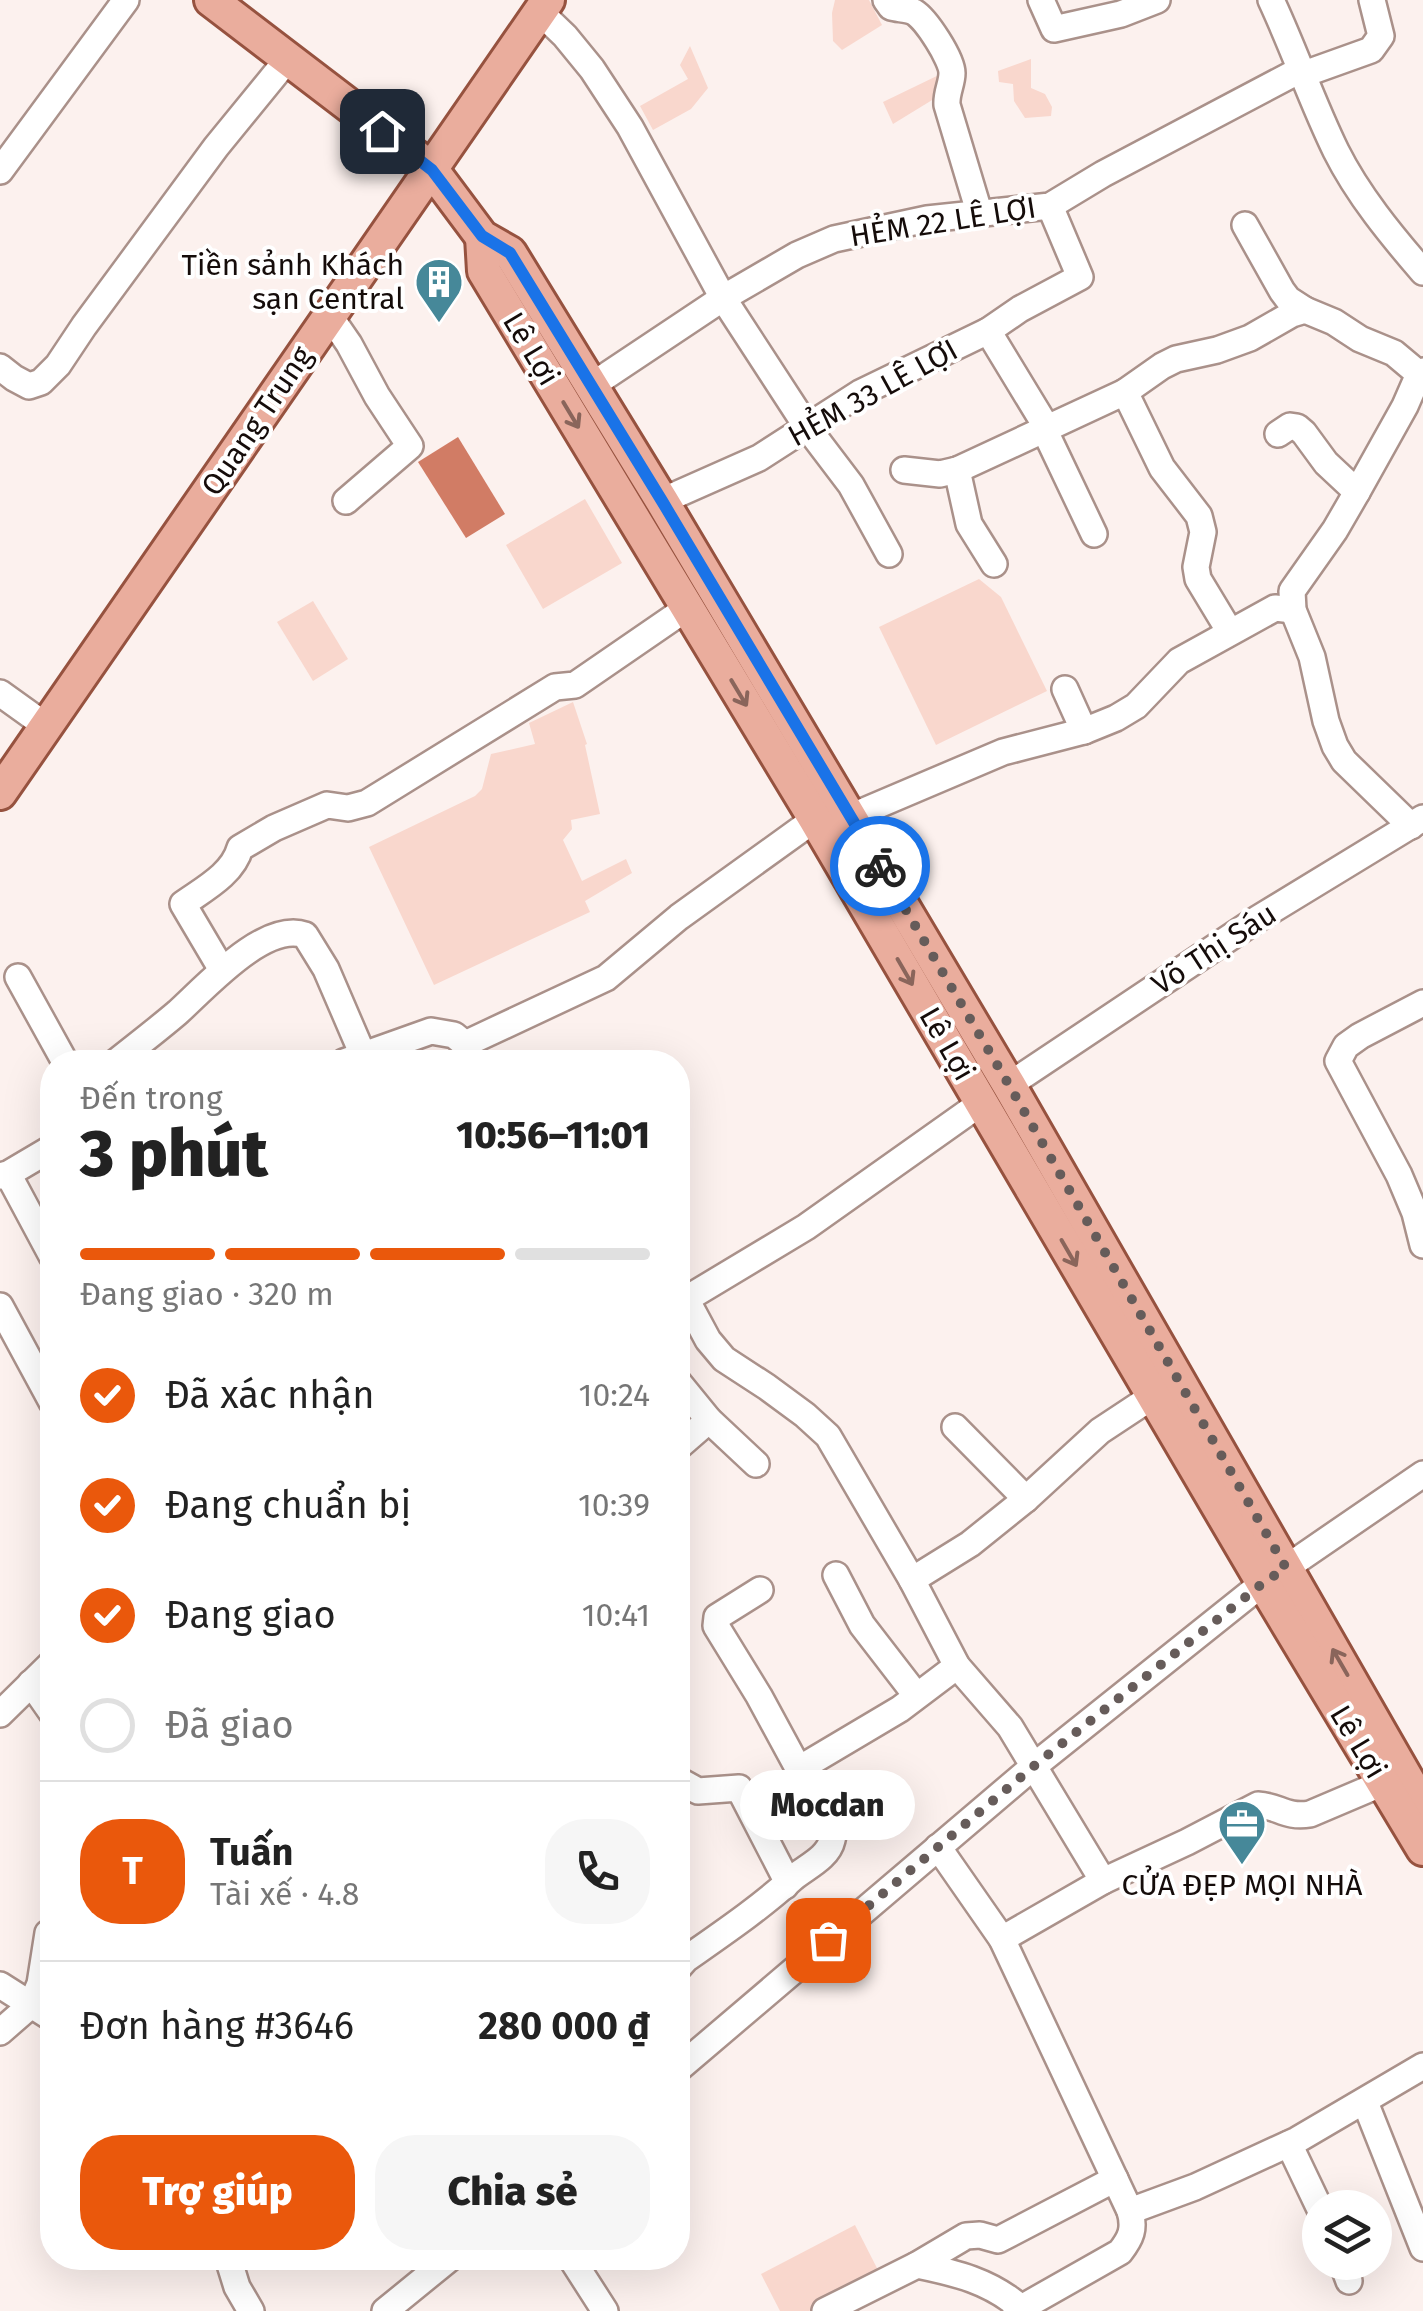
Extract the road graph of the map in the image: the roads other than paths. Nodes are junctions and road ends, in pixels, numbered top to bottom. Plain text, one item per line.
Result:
1 (126, 0) edge
2 (211, 0) edge
3 (886, 0) edge
4 (1041, 0) edge
5 (1156, 0) edge
6 (1271, 0) edge
7 (1372, 0) edge
8 (544, 6) edge
9 (287, 60) junction
10 (1303, 72) junction
11 (432, 170) junction
12 (0, 171) edge
13 (1050, 206) junction
14 (980, 215) junction
15 (1245, 225) dead end
16 (482, 236) junction
17 (1423, 272) edge
18 (722, 298) junction
19 (1305, 310) junction
20 (329, 315) junction
21 (988, 331) junction
22 (0, 367) edge
23 (1421, 372) edge
24 (591, 386) junction
25 (1126, 392) junction
26 (807, 426) junction
27 (1046, 429) junction
28 (1278, 434) dead end
29 (618, 460) junction
30 (904, 470) dead end
31 (957, 470) junction
32 (1357, 492) junction
33 (346, 501) dead end
34 (662, 501) junction
35 (1094, 534) dead end
36 (889, 554) dead end
37 (994, 564) dead end
38 (688, 608) junction
39 (1293, 610) junction
40 (1230, 632) junction
41 (1065, 689) dead end
42 (0, 693) edge
43 (46, 726) junction
44 (1084, 731) junction
45 (0, 793) edge
46 (850, 817) junction
47 (815, 818) junction
48 (1417, 822) edge
49 (222, 970) junction
50 (18, 977) dead end
51 (1423, 1003) edge
52 (58, 1050) edge
53 (131, 1050) edge
54 (351, 1050) edge
55 (380, 1050) edge
56 (466, 1050) edge
57 (474, 1050) edge
58 (995, 1094) junction
59 (40, 1155) edge
60 (4, 1175) edge
61 (40, 1236) edge
62 (1423, 1245) edge
63 (690, 1296) edge
64 (1, 1310) edge
65 (690, 1313) edge
66 (40, 1380) edge
67 (690, 1396) edge
68 (1153, 1396) junction
69 (710, 1420) junction
70 (955, 1427) dead end
71 (690, 1437) edge
72 (756, 1464) dead end
73 (1423, 1474) edge
74 (1026, 1499) junction
75 (836, 1575) dead end
76 (1274, 1576) junction
77 (912, 1580) junction
78 (760, 1590) dead end
79 (957, 1666) junction
80 (40, 1674) edge
81 (31, 1683) junction
82 (916, 1695) junction
83 (40, 1696) edge
84 (0, 1714) edge
85 (1034, 1766) junction
86 (799, 1769) junction
87 (1383, 1783) junction
88 (690, 1787) edge
89 (1423, 1807) edge
90 (938, 1847) junction
91 (1423, 1849) edge
92 (1103, 1881) junction
93 (786, 1886) junction
94 (1002, 1939) junction
95 (690, 1956) edge
96 (0, 1985) edge
97 (40, 2011) edge
98 (40, 2013) edge
99 (0, 2032) edge
100 (690, 2059) edge
101 (1423, 2066) edge
102 (1365, 2102) junction
103 (1290, 2144) junction
104 (1115, 2178) junction
105 (1311, 2190) edge
106 (1130, 2211) junction
107 (1423, 2248) edge
108 (917, 2265) junction
109 (232, 2270) edge
110 (435, 2270) edge
111 (579, 2270) edge
112 (1018, 2310) edge
113 (251, 2311) edge
114 (385, 2311) edge
115 (605, 2311) edge
116 (825, 2311) edge

1 - 12 street
2 - 9 main road, Lê Lợi
3 - 14 street
4 - 5 street
6 - 10 street
7 - 10 street, HẺM 22 LÊ LỢI
8 - 11 main road, Quang Trung
8 - 18 street
9 - 11 main road, Lê Lợi
9 - 22 street
10 - 13 street, HẺM 22 LÊ LỢI
10 - 17 street
11 - 16 main road, Lê Lợi
11 - 20 main road, Quang Trung
13 - 14 street, HẺM 22 LÊ LỢI
13 - 21 street, HẺM 33 LÊ LỢI
14 - 18 street, HẺM 22 LÊ LỢI
15 - 19 street
16 - 24 main road, Lê Lợi
16 -> 29 main road, Lê Lợi
18 - 24 street, HẺM 22 LÊ LỢI
18 - 26 street
19 - 23 street
19 - 25 street
20 - 33 street
20 - 43 main road, Quang Trung
21 - 26 street, HẺM 33 LÊ LỢI
21 - 27 street
23 - 32 street
24 - 29 main road, Lê Lợi
25 - 27 street
25 - 40 street
26 - 34 street, HẺM 33 LÊ LỢI
26 - 36 street
27 - 31 street
27 - 35 street
28 - 32 street
29 - 34 main road, Lê Lợi
29 - 38 main road, Lê Lợi
30 - 31 street
31 - 37 street
32 - 39 street
34 - 46 main road, Lê Lợi
38 -> 47 main road, Lê Lợi
38 - 49 street
39 - 40 street
39 - 48 street
40 - 44 street
41 - 44 street
42 - 43 street
43 - 45 main road, Quang Trung
44 - 46 street
46 - 58 main road, Lê Lợi
47 - 57 street
47 -> 58 main road, Lê Lợi
48 - 58 street, Võ Thị Sáu
49 - 53 street
49 - 54 street
50 - 52 street
51 - 62 street
55 - 56 street
58 - 63 street, Võ Thị Sáu
58 -> 68 main road, Lê Lợi
58 - 76 main road, Lê Lợi
59 - 60 street
60 - 61 street
64 - 66 street
65 - 77 street
67 - 69 street
68 - 74 street
68 - 76 main road, Lê Lợi
69 - 71 street
69 - 72 street
70 - 74 street
73 - 76 street
74 - 77 street
75 - 82 street
76 - 85 street
76 - 87 main road, Lê Lợi
89 -> 76 main road, Lê Lợi
77 - 79 street
78 - 86 street
79 - 82 street
79 - 85 street
80 - 81 street
81 - 83 street
81 - 84 street
82 - 86 street
85 - 90 street
85 - 92 street
86 - 93 street
87 - 91 main road, Lê Lợi
87 - 92 street
88 - 93 street
90 - 94 street
90 - 100 street
92 - 94 street
93 - 95 street
94 - 104 street
96 - 97 street
98 - 99 street
101 - 102 street
102 - 103 street
102 - 107 street
103 - 105 street
103 - 106 street
104 - 106 street
104 - 108 street
106 - 112 street
108 - 112 street
108 - 116 street
109 - 113 street
110 - 114 street
111 - 115 street

